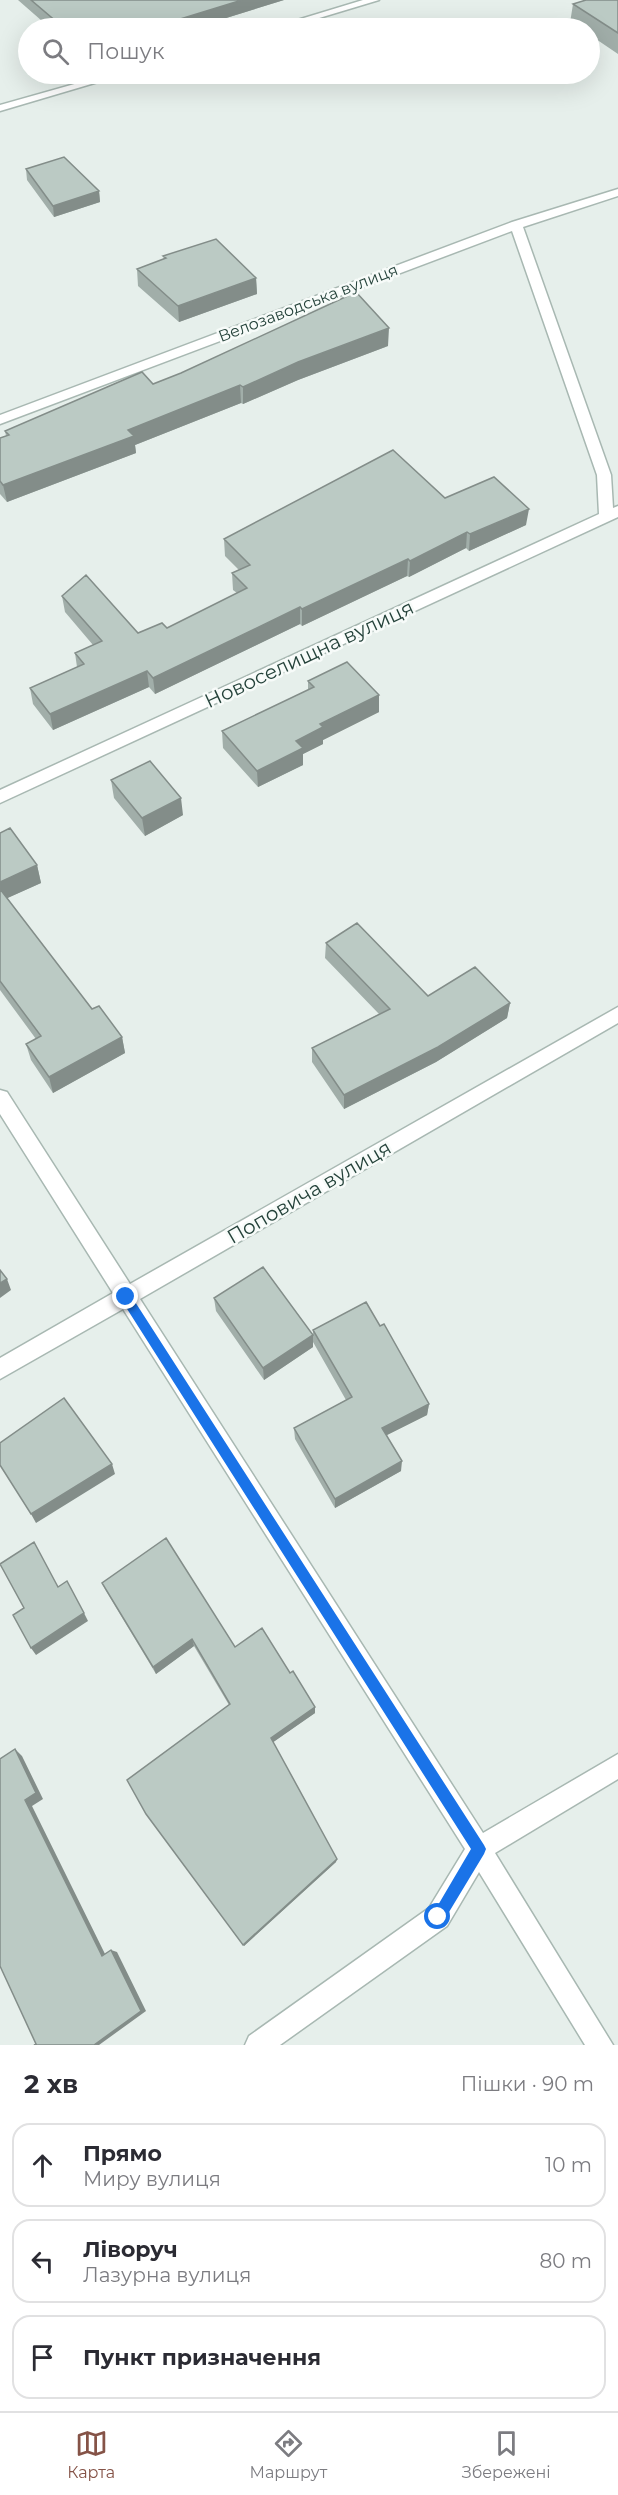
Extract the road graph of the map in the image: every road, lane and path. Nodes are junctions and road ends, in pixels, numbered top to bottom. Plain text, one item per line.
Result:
1 (374, 0) edge
2 (311, 18) edge
3 (85, 84) edge
4 (0, 108) edge
5 (618, 192) edge
6 (516, 225) junction
7 (0, 420) edge
8 (612, 514) edge
9 (0, 797) edge
10 (618, 1014) edge
11 (0, 1098) edge
12 (126, 1297) junction
13 (0, 1369) edge
14 (618, 1766) edge
15 (479, 1849) junction
16 (258, 2045) edge
17 (600, 2045) edge

1 - 2 street
3 - 4 street
5 - 6 street, Велозаводська вулиця
6 - 7 street, Велозаводська вулиця
6 - 8 street
8 - 9 street, Новоселищна вулиця
10 - 12 street, Поповича вулиця
11 - 12 street
12 - 13 street, Поповича вулиця
12 - 15 street
14 - 15 street
15 - 16 street
15 - 17 street

